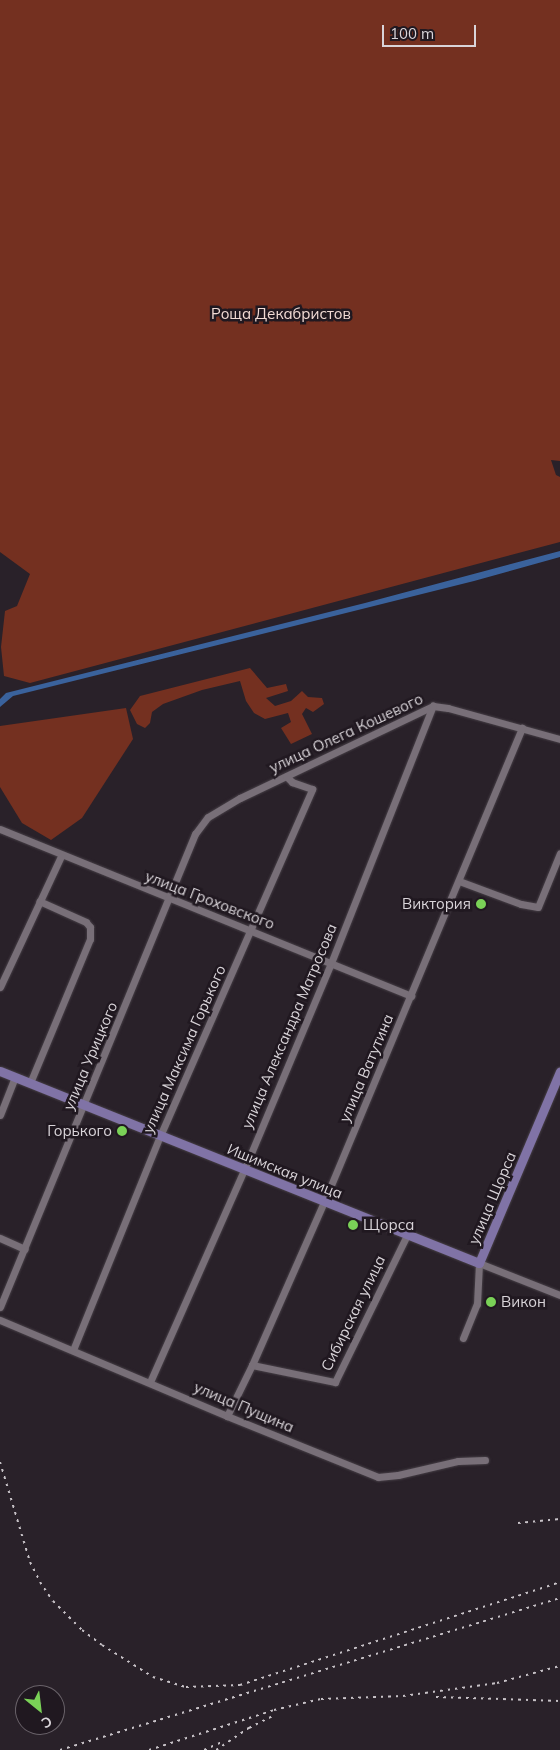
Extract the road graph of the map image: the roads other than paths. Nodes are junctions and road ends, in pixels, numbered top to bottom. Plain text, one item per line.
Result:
1 (433, 706) junction
2 (522, 728) junction
3 (560, 739) edge
4 (286, 776) junction
5 (208, 817) joint
6 (0, 829) edge
7 (560, 853) edge
8 (61, 856) junction
9 (459, 881) junction
10 (170, 900) junction
11 (38, 901) junction
12 (250, 931) junction
13 (331, 962) junction
14 (0, 987) edge
15 (411, 996) junction
16 (0, 1071) edge
17 (560, 1071) edge
18 (15, 1077) junction
19 (30, 1083) junction
20 (84, 1106) junction
21 (0, 1115) edge
22 (160, 1136) junction
23 (244, 1170) junction
24 (324, 1202) junction
25 (407, 1235) junction
26 (0, 1238) edge
27 (25, 1249) junction
28 (479, 1263) junction
29 (560, 1295) edge
30 (0, 1307) edge
31 (0, 1320) edge
32 (463, 1338) dead end
33 (73, 1350) junction
34 (252, 1365) junction
35 (150, 1382) junction
36 (227, 1416) junction
37 (485, 1460) dead end

1 - 2 street, улица Олега Кошевого
1 - 4 street, улица Олега Кошевого
1 - 13 street, улица Александра Матросова
2 - 3 street, улица Олега Кошевого
2 - 9 street, улица Ватутина
4 - 5 street, улица Олега Кошевого
4 - 12 street, улица Максима Горького
5 - 10 street, улица Урицкого
6 - 8 street, улица Гроховского
7 - 9 street
8 - 10 street, улица Гроховского
8 - 11 street
9 - 15 street, улица Ватутина
10 - 12 street, улица Гроховского
10 - 20 street, улица Урицкого
11 - 14 street
11 - 19 street
12 - 13 street, улица Гроховского
12 - 22 street, улица Максима Горького
13 - 15 street, улица Гроховского
13 - 23 street, улица Александра Матросова
15 - 24 street, улица Ватутина
16 - 18 main road, Ишимская улица
17 - 28 main road, улица Щорса
18 - 19 main road, Ишимская улица
18 - 21 street
19 - 20 main road, Ишимская улица
20 - 22 main road, Ишимская улица
20 - 27 street, улица Урицкого
22 - 23 main road, Ишимская улица
22 - 33 street, улица Максима Горького
23 - 24 main road, Ишимская улица
23 - 35 street, улица Александра Матросова
24 - 25 main road, Ишимская улица
24 - 34 street, улица Ватутина
25 - 28 main road, Ишимская улица
25 - 34 street, Сибирская улица
26 - 27 street
27 - 30 street, улица Урицкого
28 - 29 street, Ишимская улица
28 - 32 street, улица Щорса
31 - 33 street, улица Пущина
33 - 35 street, улица Пущина
34 - 36 street, улица Ватутина
35 - 36 street, улица Пущина
36 - 37 street, улица Пущина

